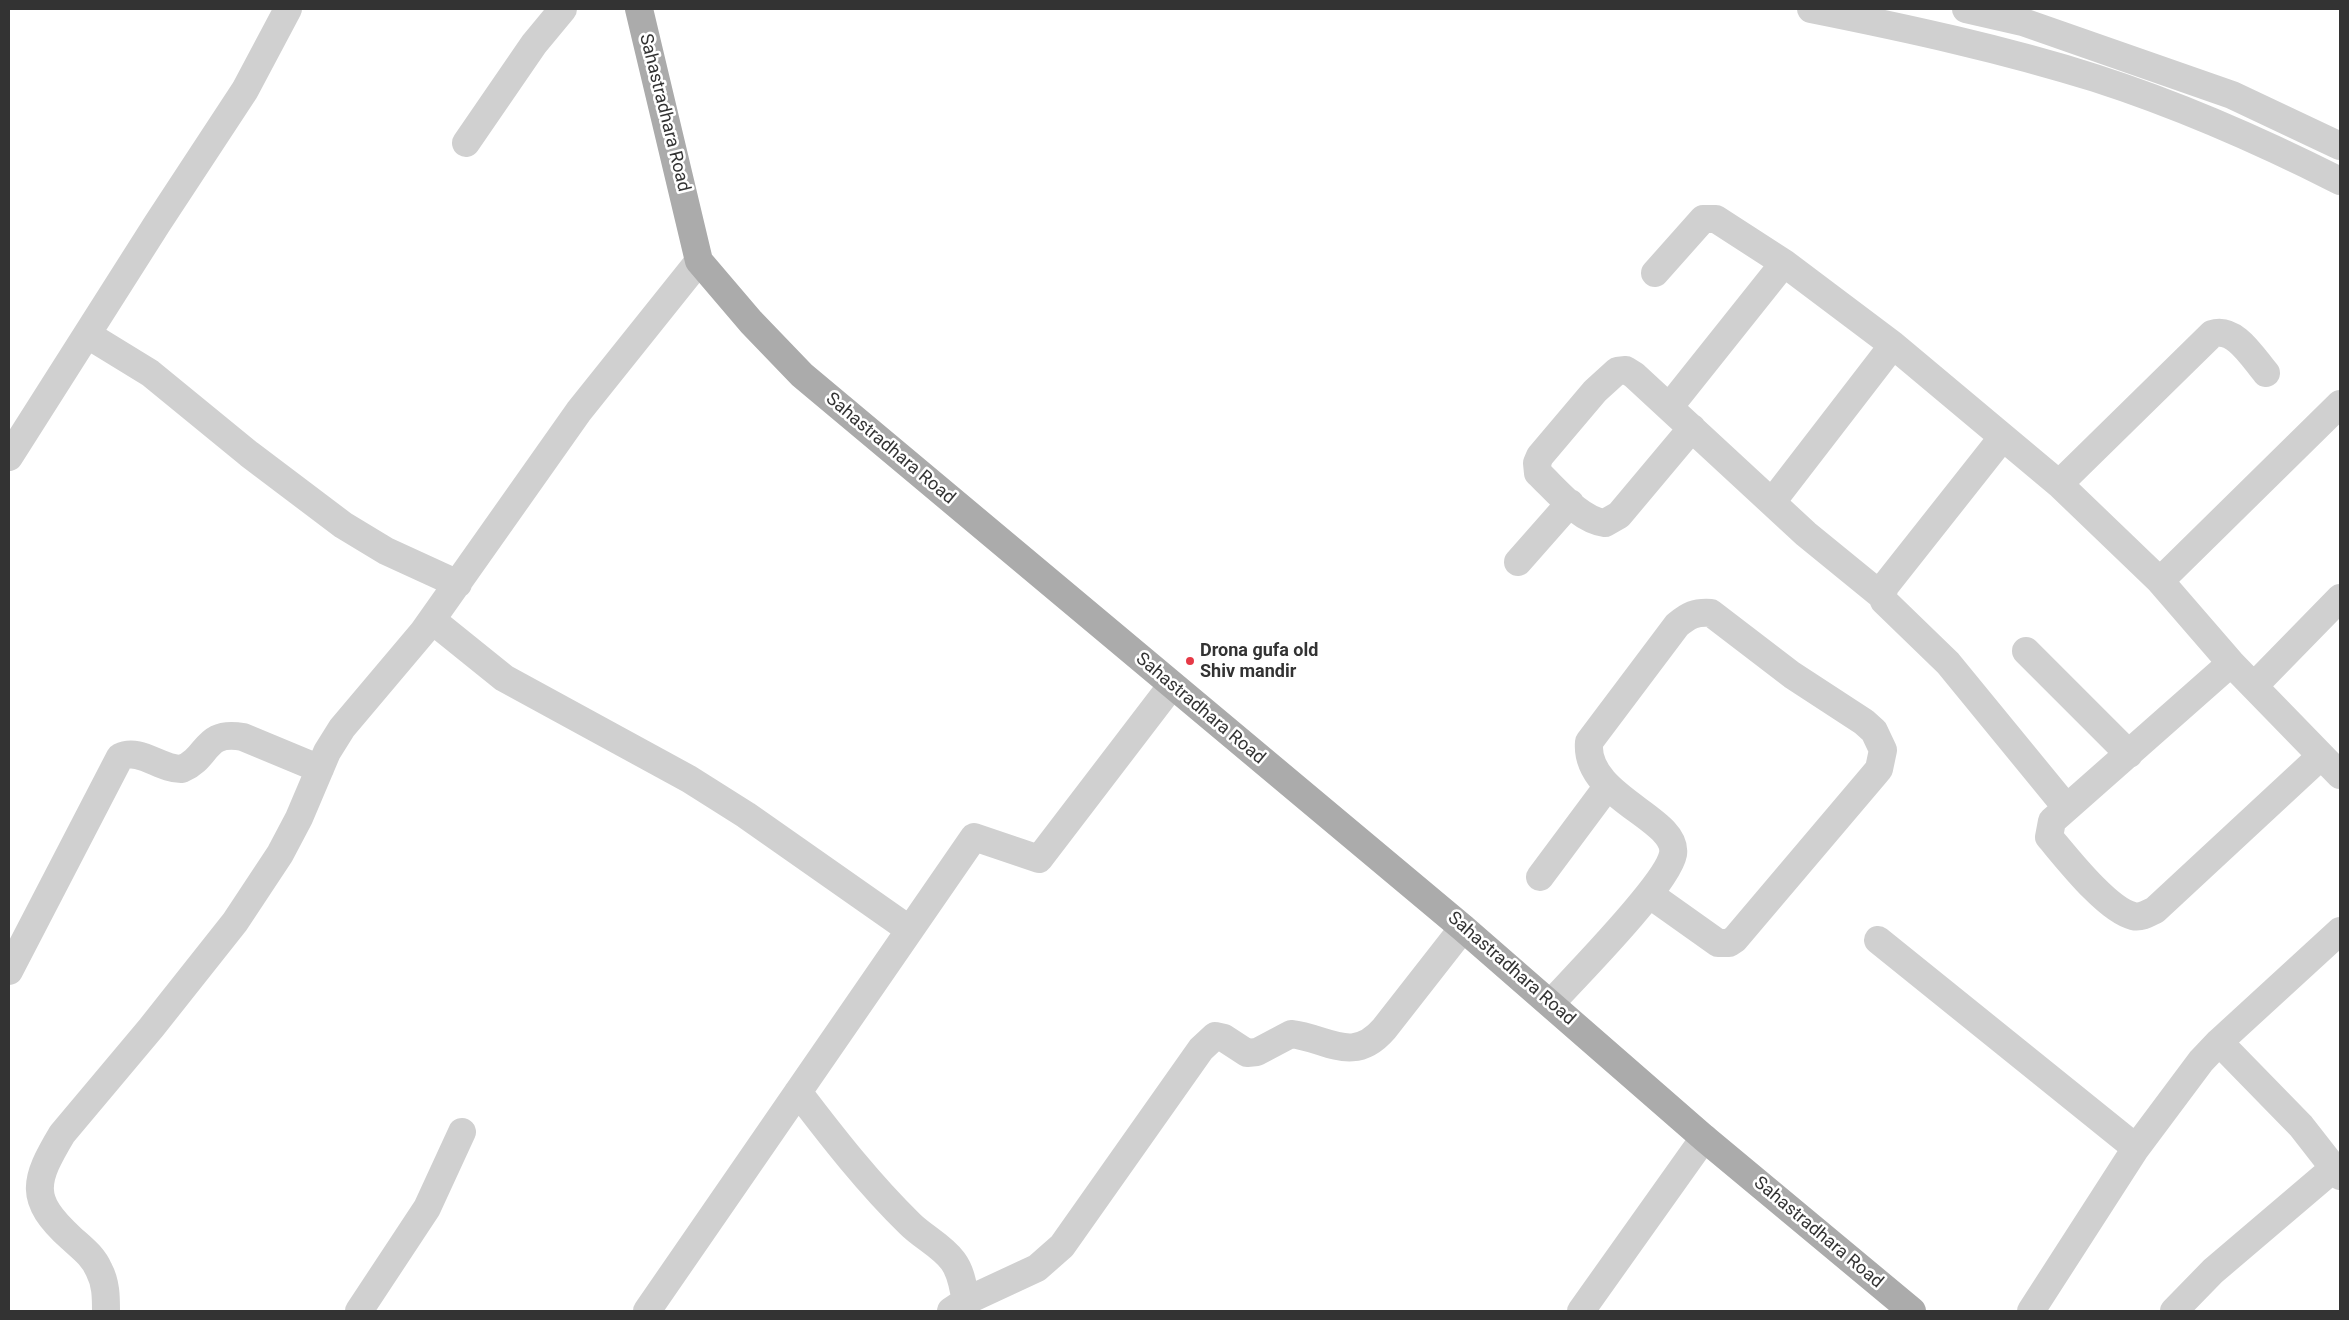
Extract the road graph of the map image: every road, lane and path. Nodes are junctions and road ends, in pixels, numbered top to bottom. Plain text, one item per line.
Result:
1 (288, 9) edge
2 (563, 9) edge
3 (639, 9) edge
4 (1811, 9) edge
5 (1966, 9) edge
6 (2010, 19) junction
7 (2002, 53) junction
8 (466, 143) dead end
9 (2340, 146) edge
10 (2340, 181) edge
11 (699, 261) junction
12 (1784, 263) junction
13 (1655, 274) dead end
14 (88, 335) junction
15 (1893, 345) junction
16 (2266, 373) dead end
17 (2340, 404) edge
18 (1670, 406) junction
19 (1692, 428) junction
20 (2002, 438) junction
21 (9, 458) edge
22 (2059, 484) junction
23 (1772, 502) junction
24 (1570, 504) junction
25 (1518, 562) dead end
26 (2160, 581) junction
27 (458, 584) junction
28 (1882, 596) junction
29 (2340, 598) edge
30 (432, 620) junction
31 (2026, 651) dead end
32 (2231, 663) junction
33 (1172, 685) junction
34 (2254, 686) junction
35 (2129, 754) junction
36 (2321, 756) junction
37 (320, 769) junction
38 (2340, 775) edge
39 (1608, 787) junction
40 (2066, 807) junction
41 (1540, 877) dead end
42 (1649, 894) junction
43 (1463, 928) junction
44 (910, 930) junction
45 (2340, 932) edge
46 (1878, 940) dead end
47 (9, 970) edge
48 (1551, 1003) junction
49 (2219, 1042) junction
50 (798, 1092) junction
51 (462, 1132) dead end
52 (1704, 1138) junction
53 (2136, 1148) junction
54 (2337, 1172) edge
55 (958, 1306) edge
56 (1902, 1308) edge
57 (106, 1311) edge
58 (359, 1311) edge
59 (647, 1311) edge
60 (1581, 1311) edge
61 (2031, 1311) edge
62 (2174, 1311) edge

1 - 14 street
2 - 8 street
3 - 11 main road, Sahastradhara Road
4 - 7 street
5 - 6 street
6 - 7 street
6 - 9 street
7 - 10 street
11 - 27 street
11 - 33 main road, Sahastradhara Road
12 - 13 street
12 - 15 street
12 - 18 street
14 - 21 street
14 - 27 street
15 - 20 street
15 - 23 street
16 - 22 street
17 - 26 street
18 - 19 street
18 - 24 street
19 - 23 street
19 - 24 street
20 - 22 street
20 - 28 street
22 - 26 street
23 - 28 street
24 - 25 street
26 - 32 street
27 - 30 street
28 - 40 street
29 - 34 street
30 - 37 street
30 - 44 street
31 - 35 street
32 - 34 street
32 - 35 street
33 - 43 main road, Sahastradhara Road
33 - 44 street
34 - 36 street
35 - 40 street
36 - 38 street
36 - 40 street
37 - 47 street
37 - 57 street
39 - 41 street
39 - 42 street
39 - 42 street
42 - 48 street
43 - 48 main road, Sahastradhara Road
43 - 55 street
44 - 50 street
45 - 49 street
46 - 53 street
48 - 52 main road, Sahastradhara Road
49 - 53 street
49 - 54 street
50 - 55 street
50 - 59 street
51 - 58 street
52 - 56 main road, Sahastradhara Road
52 - 60 street
53 - 61 street
54 - 62 street

